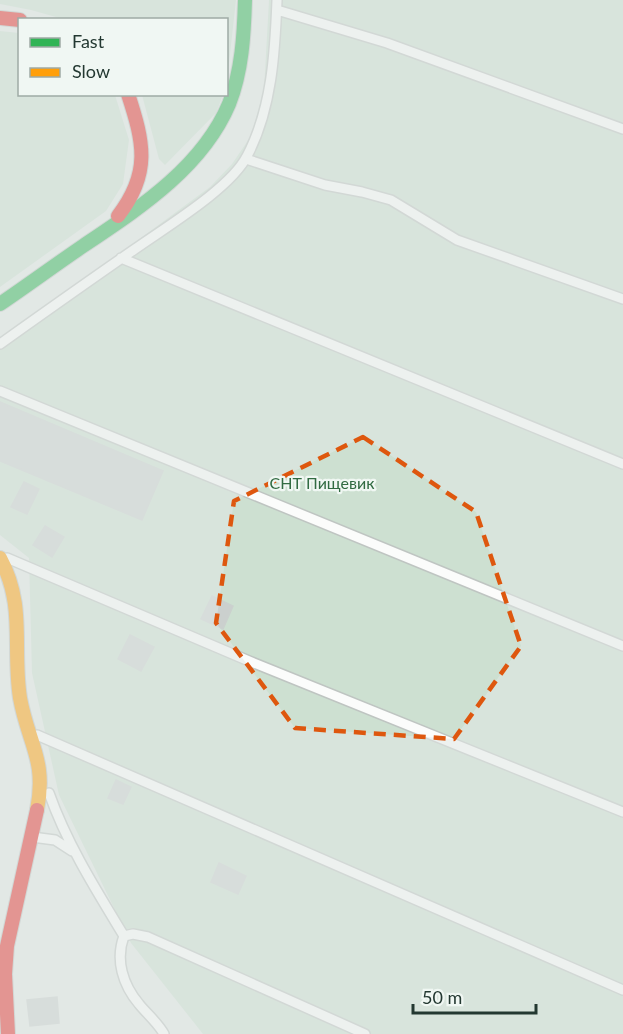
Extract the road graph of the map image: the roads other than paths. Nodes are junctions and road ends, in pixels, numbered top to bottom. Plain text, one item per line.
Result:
1 (245, 0) edge
2 (277, 5) edge
3 (0, 18) edge
4 (18, 20) edge
5 (129, 96) edge
6 (623, 129) edge
7 (246, 159) junction
8 (91, 240) junction
9 (121, 258) junction
10 (623, 299) edge
11 (0, 304) edge
12 (0, 344) edge
13 (0, 391) edge
14 (623, 464) edge
15 (0, 557) edge
16 (623, 646) edge
17 (30, 732) junction
18 (40, 769) junction
19 (623, 812) edge
20 (30, 837) junction
21 (74, 852) junction
22 (124, 936) junction
23 (623, 990) edge
24 (8, 1034) edge
25 (164, 1034) edge
26 (365, 1034) edge

1 - 8 main road
2 - 6 lane
2 - 7 lane
3 - 4 main road
5 - 8 main road
7 - 9 lane
7 - 10 lane
8 - 11 main road
9 - 12 lane
9 - 14 lane
13 - 16 lane
15 - 17 main road
15 - 19 lane
17 - 18 main road
17 - 23 lane
18 - 20 main road
18 - 21 lane
20 - 21 lane
20 - 24 main road
21 - 22 lane
22 - 25 lane
22 - 26 lane

